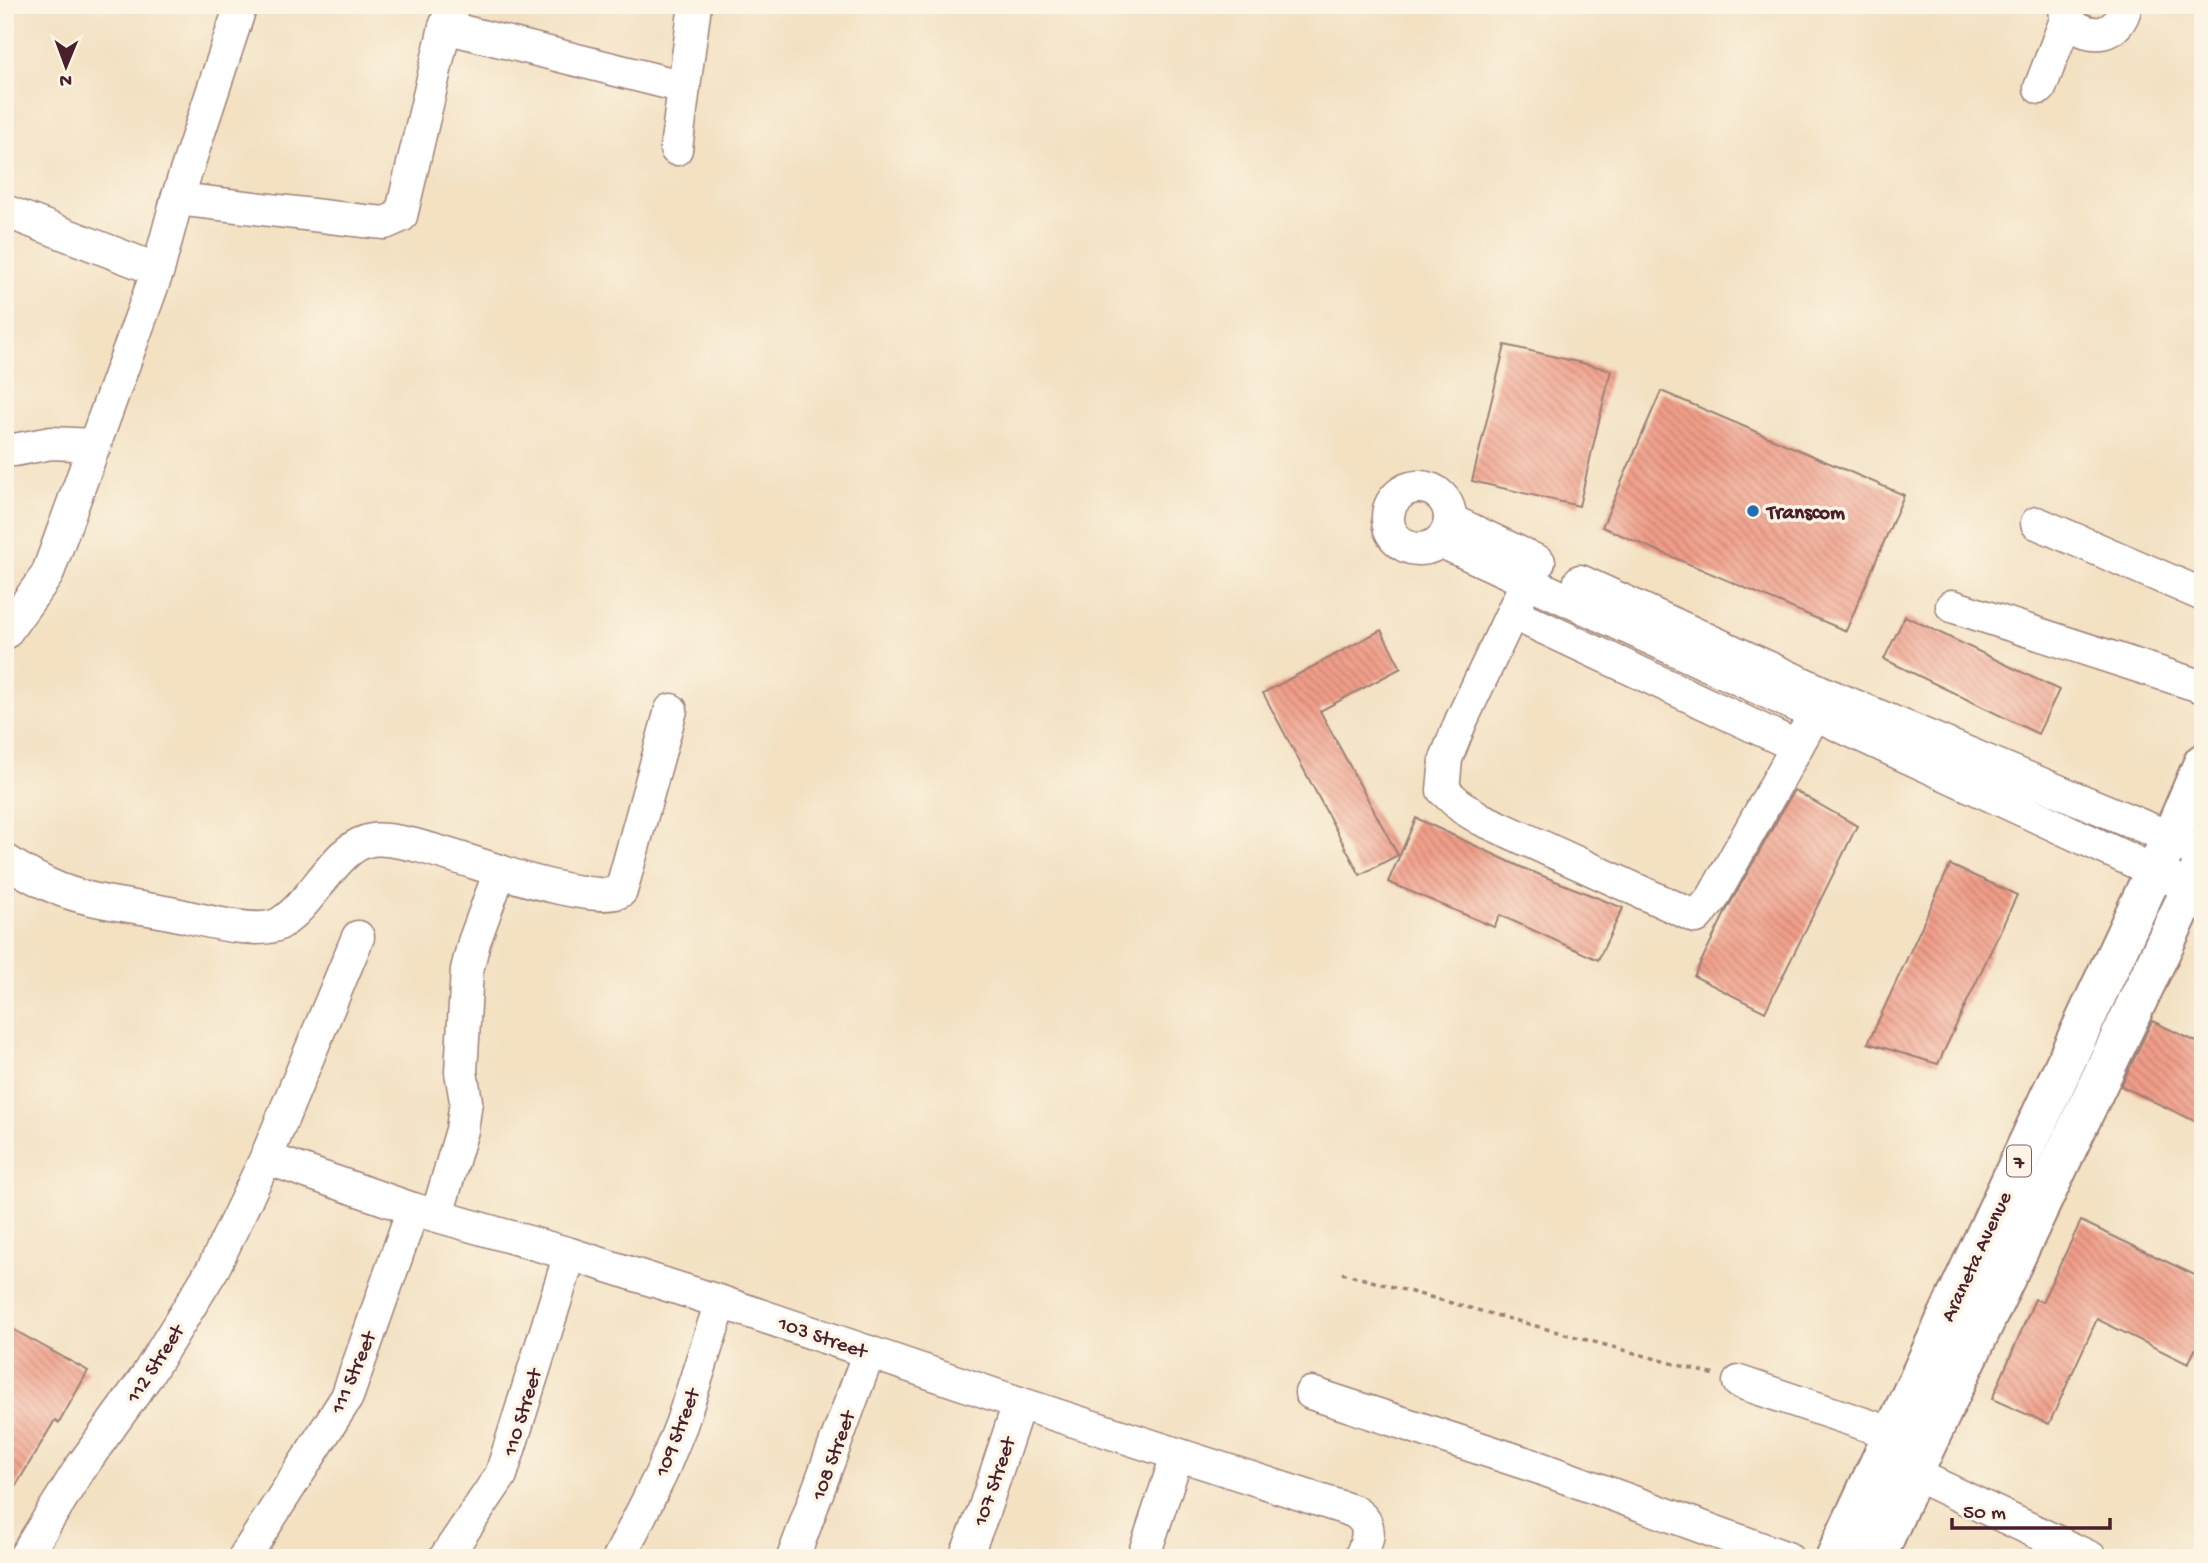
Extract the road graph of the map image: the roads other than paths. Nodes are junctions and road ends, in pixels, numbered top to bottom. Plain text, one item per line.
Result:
1 (241, 5) edge
2 (695, 5) edge
3 (2126, 5) edge
4 (2065, 13) edge
5 (449, 16) edge
6 (684, 87) junction
7 (2040, 88) dead end
8 (676, 149) dead end
9 (177, 199) junction
10 (5, 211) edge
11 (158, 270) junction
12 (95, 445) junction
13 (5, 448) edge
14 (2037, 523) dead end
15 (1445, 530) dead end
16 (1532, 571) junction
17 (2203, 595) edge
18 (1952, 606) dead end
19 (1512, 613) junction
20 (5, 634) edge
21 (2203, 687) edge
22 (1821, 704) junction
23 (671, 710) dead end
24 (1901, 739) junction
25 (1796, 746) junction
26 (2203, 763) edge
27 (5, 860) edge
28 (2192, 861) edge
29 (500, 871) junction
30 (2154, 872) junction
31 (358, 937) dead end
32 (266, 1158) junction
33 (425, 1212) junction
34 (570, 1254) junction
35 (1970, 1266) junction
36 (2004, 1282) junction
37 (721, 1302) junction
38 (869, 1352) junction
39 (1739, 1382) road end
40 (1311, 1393) dead end
41 (1019, 1403) junction
42 (1177, 1455) junction
43 (1896, 1455) junction
44 (1364, 1545) edge
45 (24, 1558) edge
46 (244, 1558) edge
47 (445, 1558) edge
48 (619, 1558) edge
49 (793, 1558) edge
50 (965, 1558) edge
51 (1143, 1558) edge
52 (1787, 1558) edge
53 (1835, 1558) edge
54 (1876, 1558) edge
55 (2091, 1558) edge

1 - 9 street
2 - 6 street
3 - 4 street
4 - 7 street
5 - 6 street
5 - 9 street
6 - 8 street
9 - 11 street
10 - 11 street
11 - 12 street
12 - 13 street
12 - 20 street
14 - 17 street
15 - 16 street
16 - 19 street
16 - 22 street
18 - 21 street
19 - 25 street
19 - 25 street
22 - 24 street
22 - 25 street
23 - 29 street
24 - 28 street
24 - 30 street
26 - 28 main road, Araneta Avenue / 7
27 - 29 street
28 - 30 main road, Araneta Avenue / 7
28 - 36 main road, Araneta Avenue / 7
29 - 33 street, 111 Street
30 - 35 main road, Araneta Avenue / 7
31 - 32 street, 112 Street
32 - 33 street, 103 Street
32 - 45 street, 112 Street
33 - 34 street, 103 Street
33 - 46 street, 111 Street
34 - 37 street, 103 Street
34 - 47 street, 110 Street
35 - 36 main road
35 - 43 main road, Araneta Avenue / 7
36 - 43 main road, Araneta Avenue / 7
37 - 38 street, 103 Street
37 - 48 street, 109 Street
38 - 41 street, 103 Street
38 - 49 street, 108 Street
39 - 43 street
40 - 52 street
41 - 42 street, 103 Street
41 - 50 street, 107 Street
42 - 44 street, 103 Street
42 - 51 street
43 - 53 main road, Araneta Avenue / 7
43 - 54 main road, Araneta Avenue / 7
43 - 55 street

